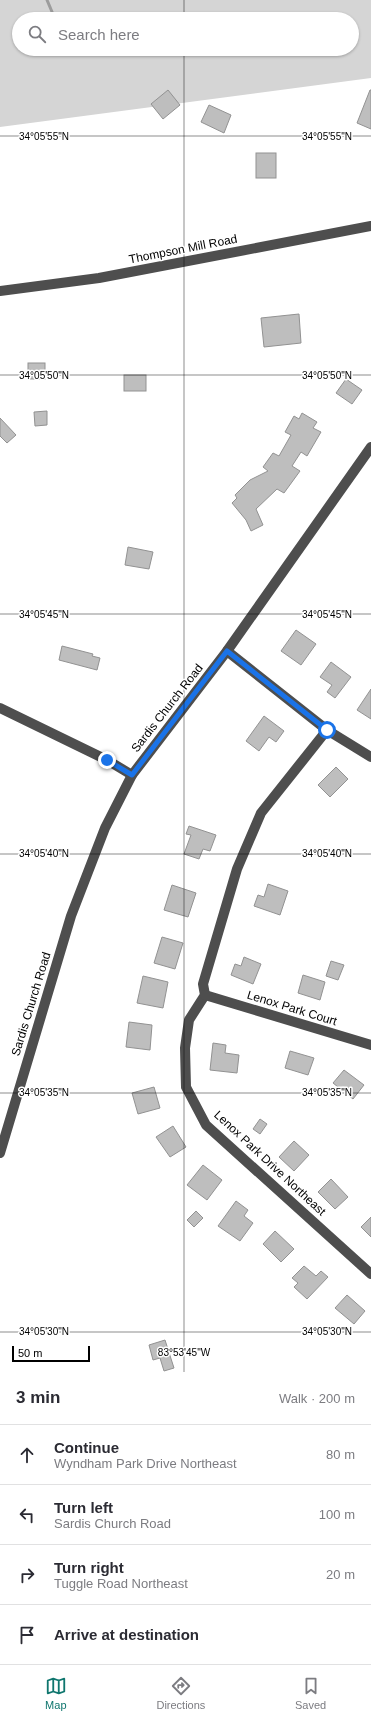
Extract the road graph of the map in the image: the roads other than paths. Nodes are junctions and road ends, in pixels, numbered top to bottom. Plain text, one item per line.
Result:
1 (371, 226) edge
2 (0, 291) edge
3 (371, 447) edge
4 (227, 651) junction
5 (0, 708) edge
6 (327, 730) junction
7 (371, 757) edge
8 (132, 775) junction
9 (205, 995) junction
10 (371, 1045) edge
11 (0, 1153) edge
12 (371, 1274) edge

1 - 2 street, Thompson Mill Road
3 - 4 street, Sardis Church Road
4 - 6 street
4 - 8 street, Sardis Church Road
5 - 8 street
6 - 7 street
6 - 9 street
8 - 11 street, Sardis Church Road
9 - 10 street, Lenox Park Court
9 - 12 street, Lenox Park Drive Northeast

